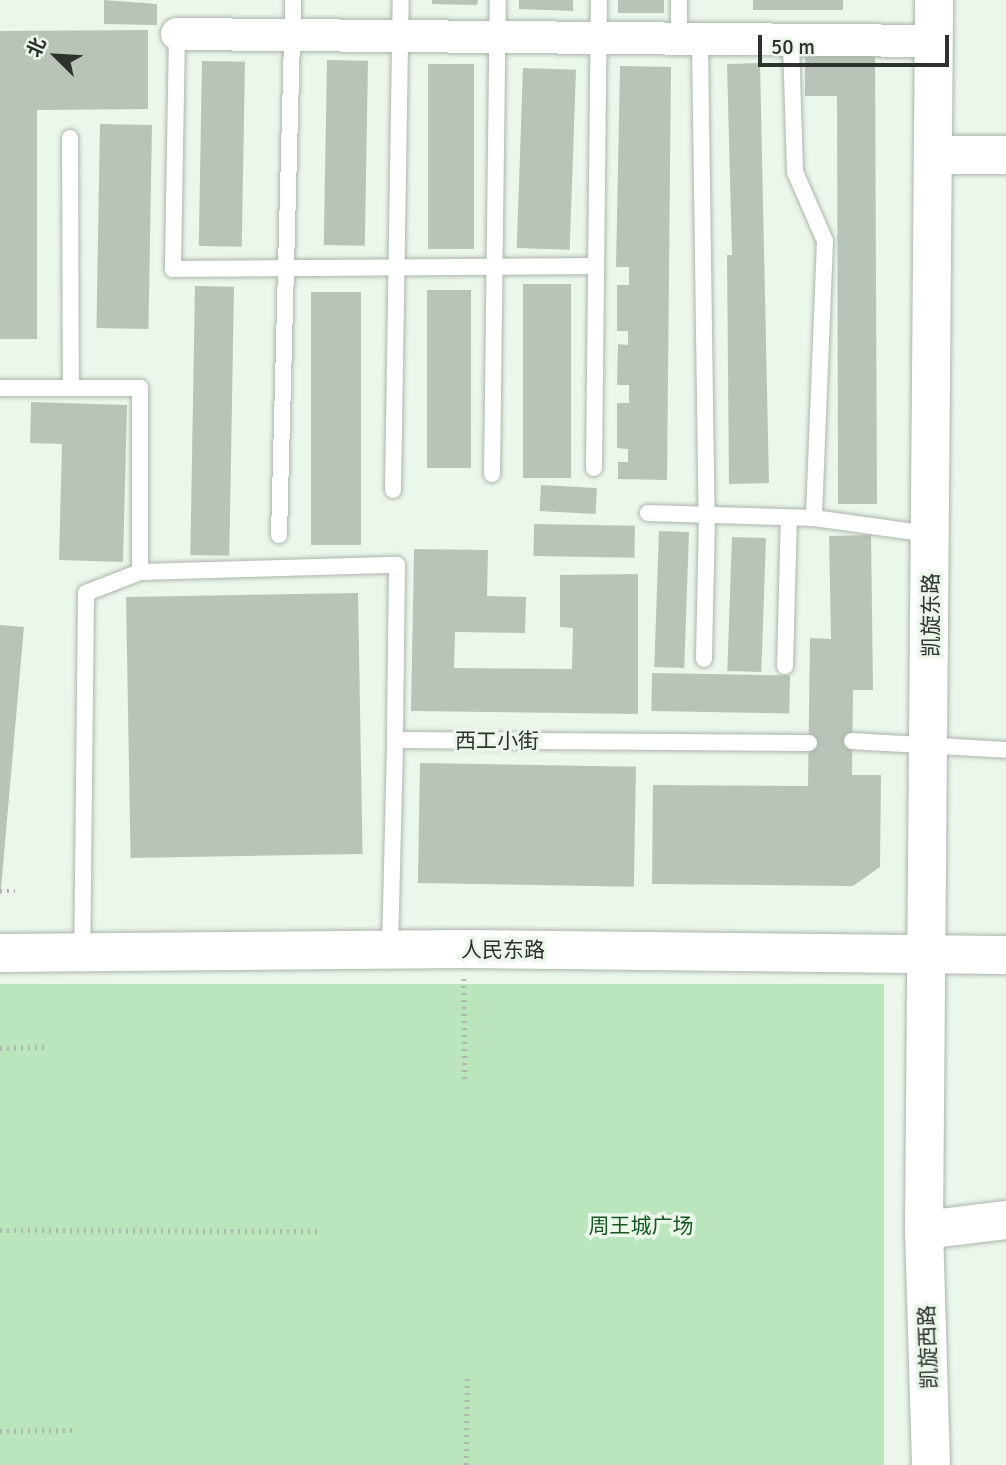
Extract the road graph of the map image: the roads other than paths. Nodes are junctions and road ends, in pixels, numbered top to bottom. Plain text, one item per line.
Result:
1 (293, 0) edge
2 (401, 0) edge
3 (498, 0) edge
4 (599, 0) edge
5 (679, 0) edge
6 (934, 0) edge
7 (177, 34) joint
8 (292, 36) junction
9 (400, 38) junction
10 (497, 39) junction
11 (598, 41) junction
12 (934, 41) junction
13 (689, 43) junction
14 (791, 43) junction
15 (70, 138) dead end
16 (935, 155) junction
17 (1006, 155) edge
18 (596, 266) junction
19 (396, 267) junction
20 (494, 267) junction
21 (286, 268) junction
22 (0, 388) edge
23 (71, 388) junction
24 (594, 468) dead end
25 (492, 474) dead end
26 (393, 490) dead end
27 (648, 513) dead end
28 (707, 515) junction
29 (789, 517) junction
30 (814, 518) junction
31 (932, 534) junction
32 (279, 536) dead end
33 (140, 572) junction
34 (704, 659) dead end
35 (785, 666) dead end
36 (395, 740) junction
37 (852, 741) dead end
38 (809, 743) dead end
39 (930, 746) junction
40 (1006, 750) edge
41 (390, 950) junction
42 (0, 953) edge
43 (82, 953) junction
44 (929, 954) junction
45 (1006, 955) edge
46 (1006, 1220) edge
47 (924, 1230) junction
48 (1006, 1237) edge
49 (931, 1465) edge

1 - 8 lane
2 - 9 lane
3 - 10 lane
4 - 11 lane
5 - 13 lane
6 - 12 main road, 凯旋东路
7 - 8 street
7 - 21 lane
8 - 9 street
8 - 21 lane
9 - 10 street
9 - 19 lane
10 - 11 street
10 - 20 lane
11 - 13 street
11 - 18 lane
12 - 14 street
12 - 16 main road, 凯旋东路
13 - 14 street
13 - 28 lane
14 - 30 lane
15 - 23 lane
16 - 17 main road
16 - 31 main road, 凯旋东路
18 - 20 lane
18 - 24 lane
19 - 20 lane
19 - 21 lane
19 - 26 lane
20 - 25 lane
21 - 32 lane
22 - 23 lane
23 - 33 lane
27 - 28 lane
28 - 29 lane
28 - 34 lane
29 - 30 lane
29 - 35 lane
30 - 31 lane
31 - 39 main road, 凯旋东路
33 - 36 lane
33 - 43 lane
36 - 38 lane, 西工小街
36 - 41 lane
37 - 39 lane
39 - 40 lane
39 - 44 main road, 凯旋东路
41 - 43 main road, 人民东路
41 - 44 main road, 人民东路
42 - 43 main road, 人民东路
44 - 45 main road, 人民东路
44 - 47 main road, 凯旋东路
46 - 47 main road
47 - 48 main road
47 - 49 main road, 凯旋西路

